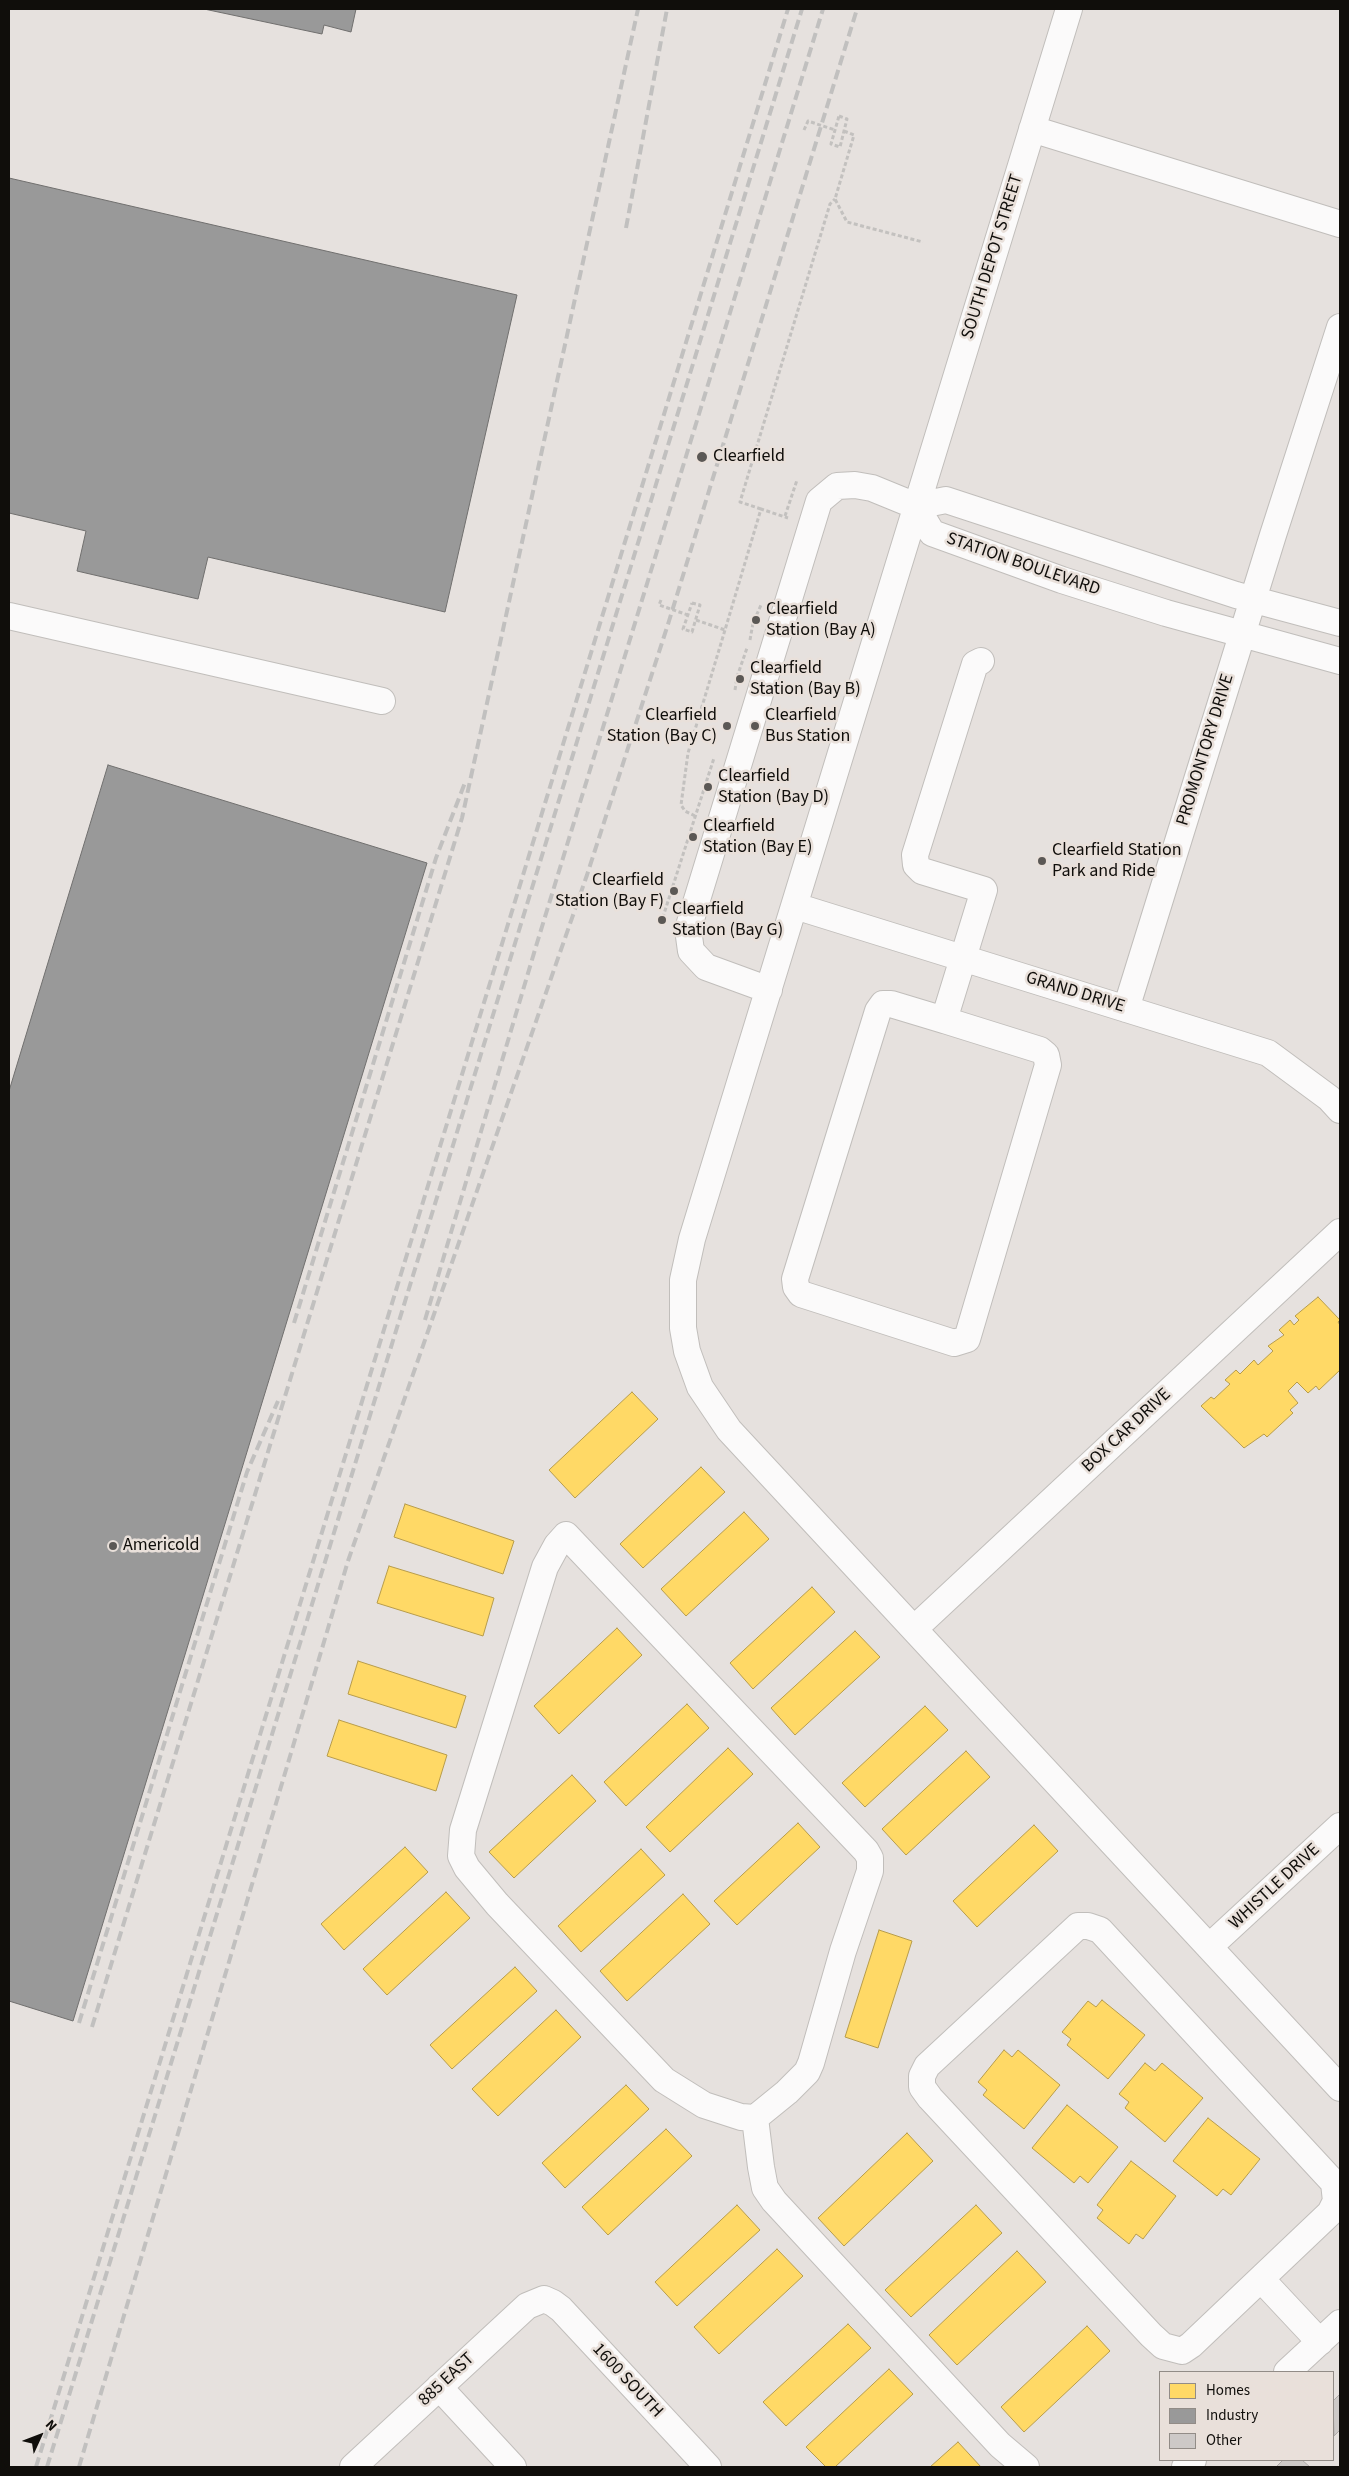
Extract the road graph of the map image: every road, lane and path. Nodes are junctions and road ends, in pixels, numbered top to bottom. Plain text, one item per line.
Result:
1 (1069, 9) edge
2 (1032, 128) junction
3 (804, 130) dead end
4 (835, 130) junction
5 (844, 131) junction
6 (836, 199) junction
7 (1340, 224) edge
8 (923, 242) dead end
9 (1340, 327) edge
10 (797, 480) dead end
11 (916, 506) junction
12 (761, 509) junction
13 (785, 516) junction
14 (786, 525) dead end
15 (661, 600) dead end
16 (1253, 600) junction
17 (763, 601) dead end
18 (9, 616) edge
19 (688, 616) junction
20 (696, 620) junction
21 (1340, 623) edge
22 (725, 630) junction
23 (1243, 635) junction
24 (981, 661) dead end
25 (1340, 661) edge
26 (735, 691) dead end
27 (382, 701) dead end
28 (715, 754) dead end
29 (695, 816) junction
30 (795, 906) junction
31 (690, 924) junction
32 (963, 958) junction
33 (769, 990) junction
34 (1126, 1009) junction
35 (944, 1020) junction
36 (1340, 1110) edge
37 (1340, 1232) edge
38 (914, 1629) junction
39 (1340, 1826) edge
40 (1209, 1947) junction
41 (1340, 2088) edge
42 (755, 2118) junction
43 (1261, 2279) junction
44 (544, 2299) joint
45 (1340, 2323) edge
46 (1320, 2342) junction
47 (1288, 2371) edge
48 (438, 2387) junction
49 (353, 2467) edge
50 (513, 2467) edge
51 (708, 2467) edge
52 (1026, 2467) edge

1 - 2 street, SOUTH DEPOT STREET
2 - 7 street
2 - 11 street, SOUTH DEPOT STREET
3 - 4 path
4 - 5 path
4 - 5 path
5 - 6 path
6 - 8 path
6 - 12 path
9 - 16 street, PROMONTORY DRIVE
10 - 13 path
11 - 16 street, STATION BOULEVARD
11 - 23 street, STATION BOULEVARD
11 - 30 street, SOUTH DEPOT STREET
11 - 31 street
12 - 13 path
12 - 22 path
13 - 14 path
15 - 19 path
16 - 21 street, STATION BOULEVARD
16 - 23 street, PROMONTORY DRIVE
17 - 26 path
18 - 27 street
19 - 20 path
19 - 20 path
20 - 22 path
22 - 29 path
23 - 25 street, STATION BOULEVARD
23 - 34 street, PROMONTORY DRIVE
24 - 32 street
28 - 29 path
29 - 31 path
30 - 32 street, GRAND DRIVE
30 - 33 street, SOUTH DEPOT STREET
31 - 33 street
32 - 34 street, GRAND DRIVE
32 - 35 street
33 - 38 street, SOUTH DEPOT STREET
34 - 36 street, GRAND DRIVE
35 - 35 street
37 - 38 street, BOX CAR DRIVE
38 - 40 street, SOUTH DEPOT STREET
39 - 40 street, WHISTLE DRIVE
40 - 41 street, SOUTH DEPOT STREET
42 - 42 street
42 - 52 street
43 - 43 street
43 - 46 street
44 - 48 street, 885 EAST
44 - 51 street, 1600 SOUTH
45 - 46 street
46 - 47 street
48 - 49 street, 885 EAST
48 - 50 street

